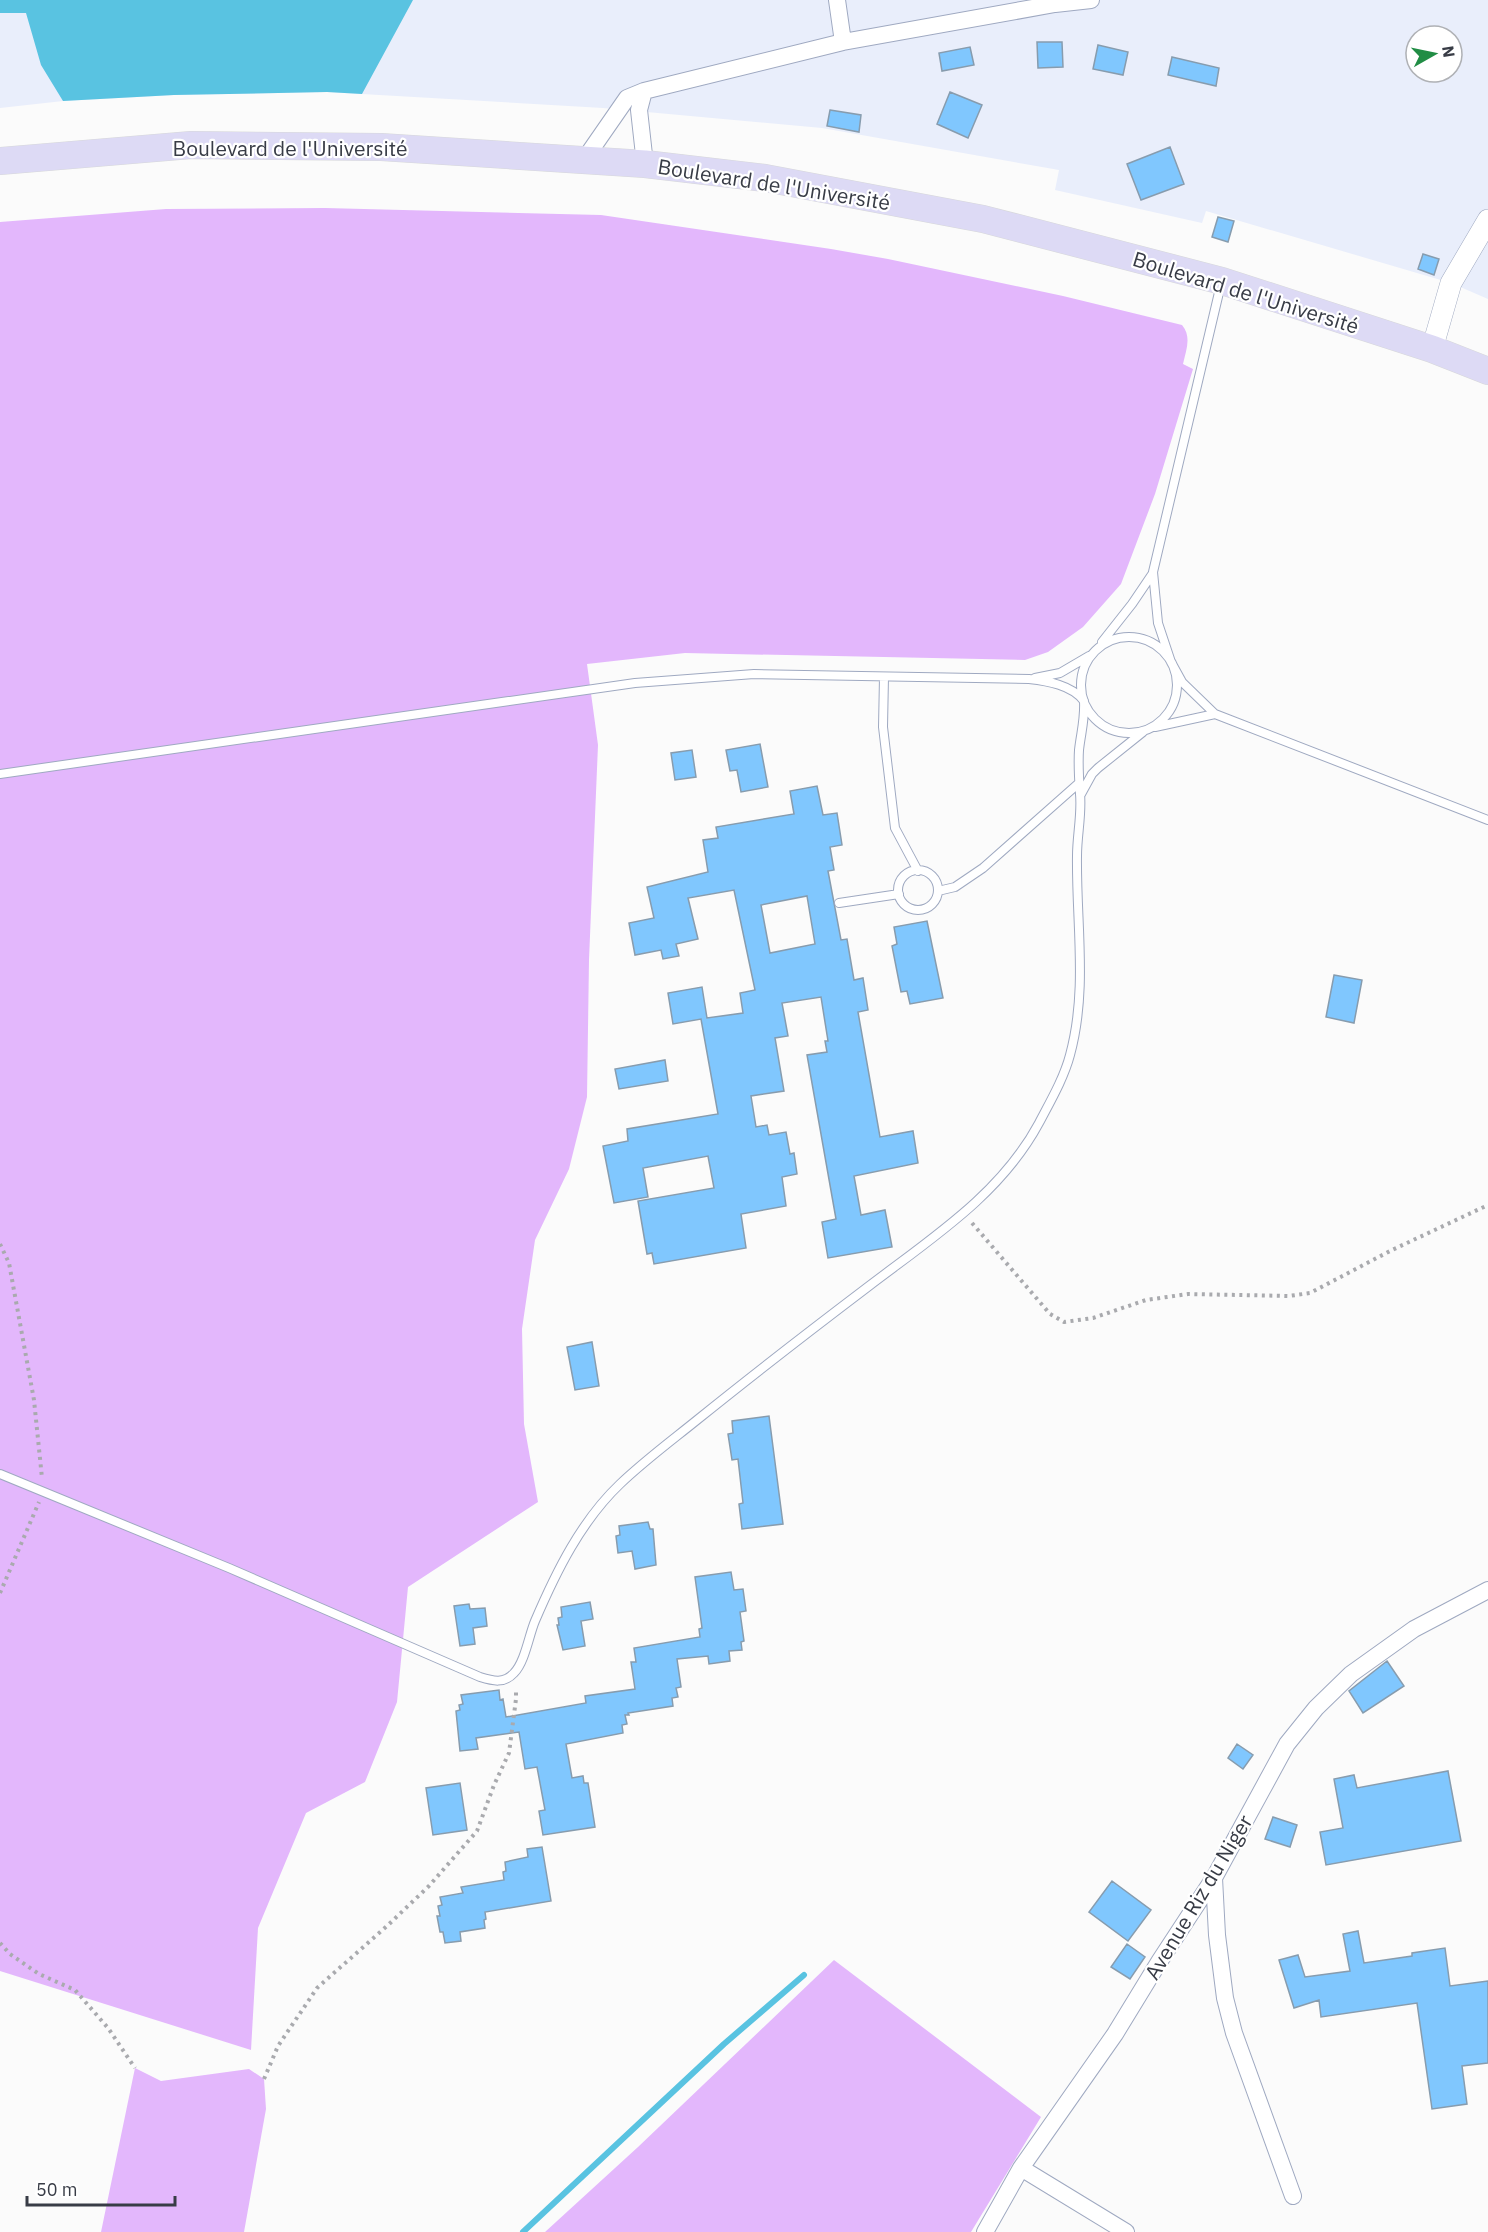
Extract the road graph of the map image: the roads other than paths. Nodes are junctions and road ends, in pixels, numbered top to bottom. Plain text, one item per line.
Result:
1 (837, 0) edge
2 (1091, 0) edge
3 (1054, 2) edge
4 (843, 42) junction
5 (645, 91) junction
6 (0, 160) edge
7 (584, 160) junction
8 (645, 164) junction
9 (1488, 220) edge
10 (1222, 281) junction
11 (1432, 349) junction
12 (1488, 371) edge
13 (1153, 572) junction
14 (1094, 652) junction
15 (1171, 662) junction
16 (884, 677) junction
17 (1029, 679) junction
18 (1084, 701) junction
19 (1215, 714) junction
20 (1151, 727) junction
21 (0, 774) edge
22 (1078, 783) junction
23 (1080, 794) junction
24 (1488, 820) edge
25 (918, 871) junction
26 (938, 891) junction
27 (899, 894) junction
28 (839, 903) dead end
29 (0, 1474) edge
30 (1488, 1590) edge
31 (1214, 1878) junction
32 (1021, 2168) junction
33 (1293, 2196) dead end
34 (985, 2232) edge
35 (1126, 2232) edge

1 - 4 street
2 - 3 street
3 - 4 street
4 - 5 street
5 - 7 street
5 - 8 street
6 - 7 main road, Boulevard de l'Université
7 - 8 main road, Boulevard de l'Université
8 - 10 main road, Boulevard de l'Université
9 - 11 street
10 - 11 main road, Boulevard de l'Université
10 - 13 lane
11 - 12 main road, Boulevard de l'Université
13 - 14 lane
13 - 15 lane
14 - 15 lane
14 - 17 lane
14 - 18 lane
15 - 19 lane
15 - 20 lane
16 - 17 lane
16 - 21 lane
16 - 25 lane
17 - 18 lane
18 - 20 lane
18 - 22 lane
19 - 20 lane
19 - 24 lane
20 - 23 lane
22 - 23 lane
22 - 26 lane
23 - 29 lane
25 - 26 lane
25 - 27 lane
26 - 27 lane
27 - 28 lane
30 - 31 street, Avenue Riz du Niger
31 - 32 street, Avenue Riz du Niger
31 - 33 street
32 - 34 street, Avenue Riz du Niger
32 - 35 street

